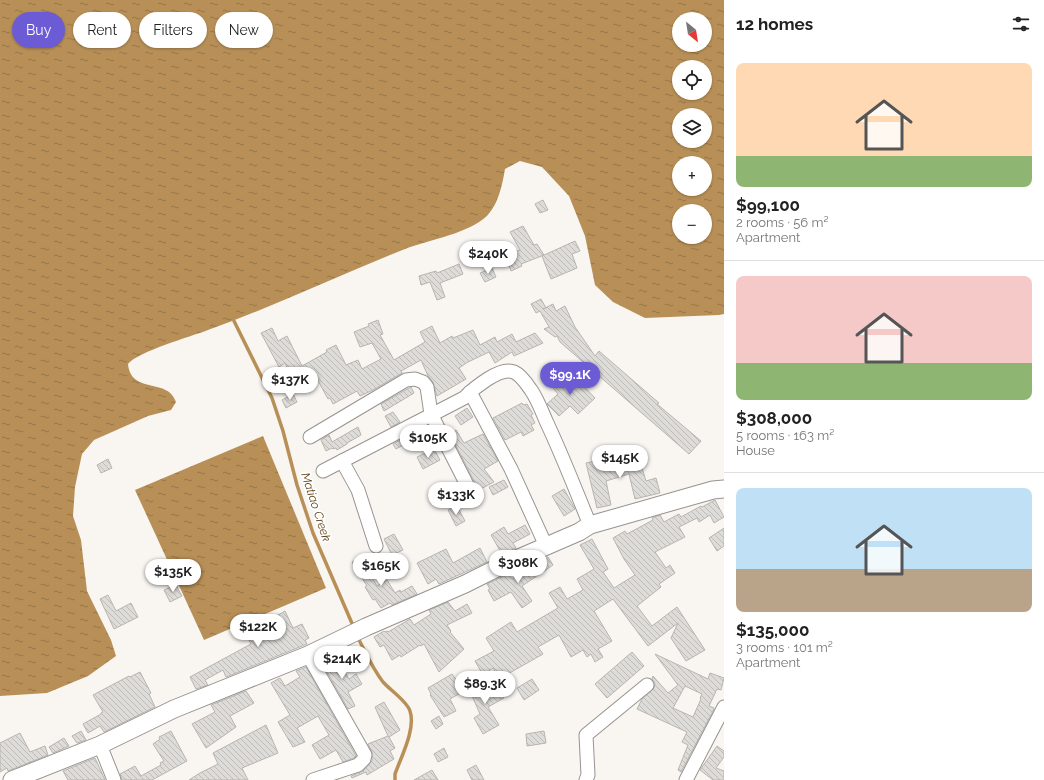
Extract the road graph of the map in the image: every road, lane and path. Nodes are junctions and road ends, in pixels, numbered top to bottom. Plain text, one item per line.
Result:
1 (470, 392) junction
2 (431, 414) junction
3 (310, 437) dead end
4 (342, 461) junction
5 (323, 471) dead end
6 (466, 485) dead end
7 (724, 489) edge
8 (590, 525) junction
9 (376, 546) dead end
10 (546, 546) junction
11 (308, 655) junction
12 (647, 685) dead end
13 (724, 707) edge
14 (100, 745) junction
15 (12, 780) edge
16 (114, 780) edge
17 (313, 780) edge
18 (586, 780) edge
19 (686, 780) edge

1 - 2 street
1 - 8 street
1 - 10 street
2 - 3 street
2 - 4 street
2 - 6 street
4 - 5 street
4 - 9 street
7 - 8 street
8 - 10 street
10 - 11 street
11 - 14 street
11 - 17 street
12 - 18 street
13 - 19 street
14 - 15 street
14 - 16 street

